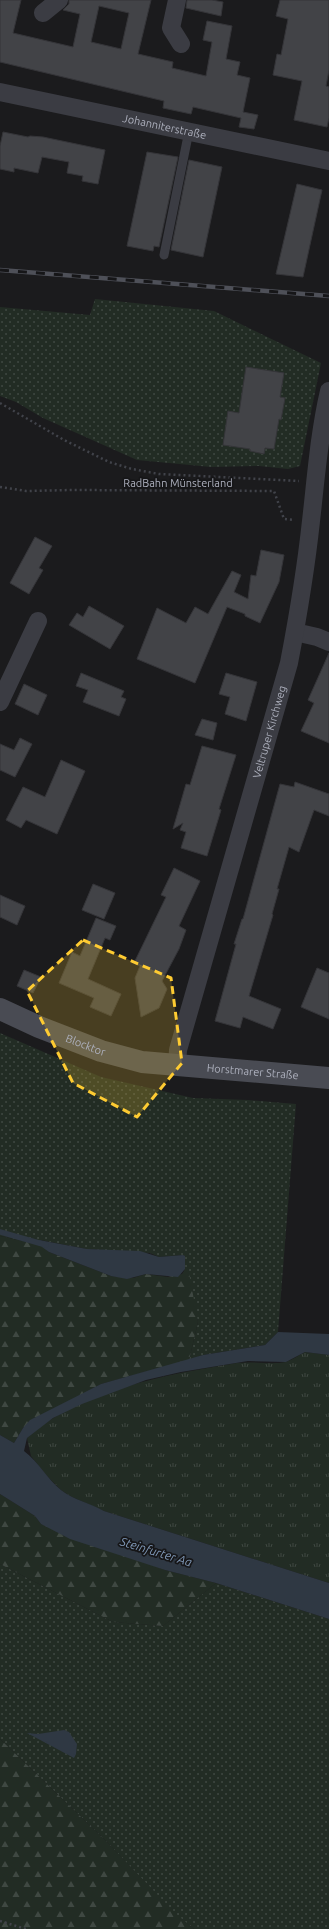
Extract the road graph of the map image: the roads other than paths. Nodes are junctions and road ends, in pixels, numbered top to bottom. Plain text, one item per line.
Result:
1 (59, 0) edge
2 (177, 0) edge
3 (42, 13) dead end
4 (181, 44) dead end
5 (0, 92) edge
6 (189, 131) junction
7 (329, 161) edge
8 (164, 255) dead end
9 (329, 391) edge
10 (38, 621) dead end
11 (295, 632) junction
12 (329, 642) edge
13 (0, 702) edge
14 (0, 1009) edge
15 (177, 1066) junction
16 (329, 1078) edge

1 - 3 street
2 - 4 street
5 - 6 street, Johanniterstraße
6 - 7 street, Johanniterstraße
6 - 8 lane
9 - 11 street, Veltruper Kirchweg
10 - 13 street
11 - 12 street
11 - 15 street, Veltruper Kirchweg
14 - 15 main road, Blocktor
15 - 16 main road, Horstmarer Straße

